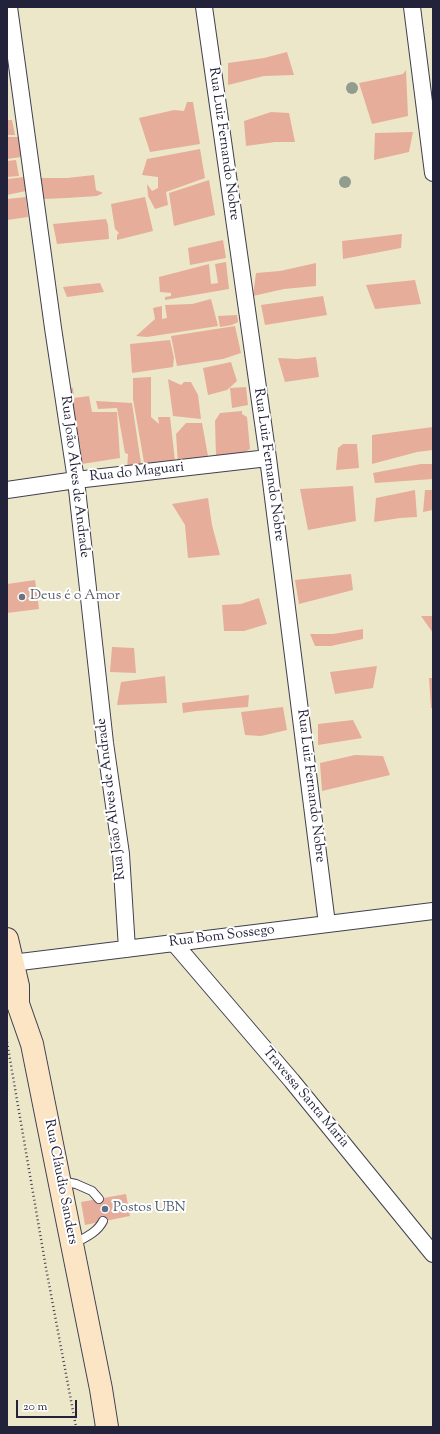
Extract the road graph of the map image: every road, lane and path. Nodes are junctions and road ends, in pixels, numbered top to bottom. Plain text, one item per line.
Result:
1 (9, 7) edge
2 (204, 7) edge
3 (412, 7) edge
4 (433, 173) edge
5 (268, 458) junction
6 (76, 480) junction
7 (7, 490) edge
8 (433, 911) edge
9 (327, 924) junction
10 (7, 939) edge
11 (174, 943) junction
12 (127, 949) junction
13 (12, 963) junction
14 (12, 1005) edge
15 (7, 1041) edge
16 (59, 1181) junction
17 (99, 1199) dead end
18 (102, 1221) dead end
19 (72, 1244) junction
20 (433, 1254) edge
21 (76, 1427) edge
22 (106, 1427) edge

1 - 6 street, Rua João Alves de Andrade
2 - 5 street, Rua Luiz Fernando Nobre
3 - 4 street
5 - 6 street, Rua do Maguari
5 - 9 street, Rua Luiz Fernando Nobre
6 - 7 street, Rua do Maguari
6 - 12 street, Rua João Alves de Andrade
8 - 9 street, Rua Bom Sossego
9 - 11 street, Rua Bom Sossego
10 - 13 main road, Rua Cláudio Sanders
11 - 12 street, Rua Bom Sossego
11 - 20 street, Travessa Santa Maria
12 - 13 street, Rua Bom Sossego
13 - 14 main road, Rua Cláudio Sanders
14 - 16 main road, Rua Cláudio Sanders
15 - 21 path
16 - 17 lane
16 - 19 main road, Rua Cláudio Sanders
18 - 19 lane
19 - 22 main road, Rua Cláudio Sanders

